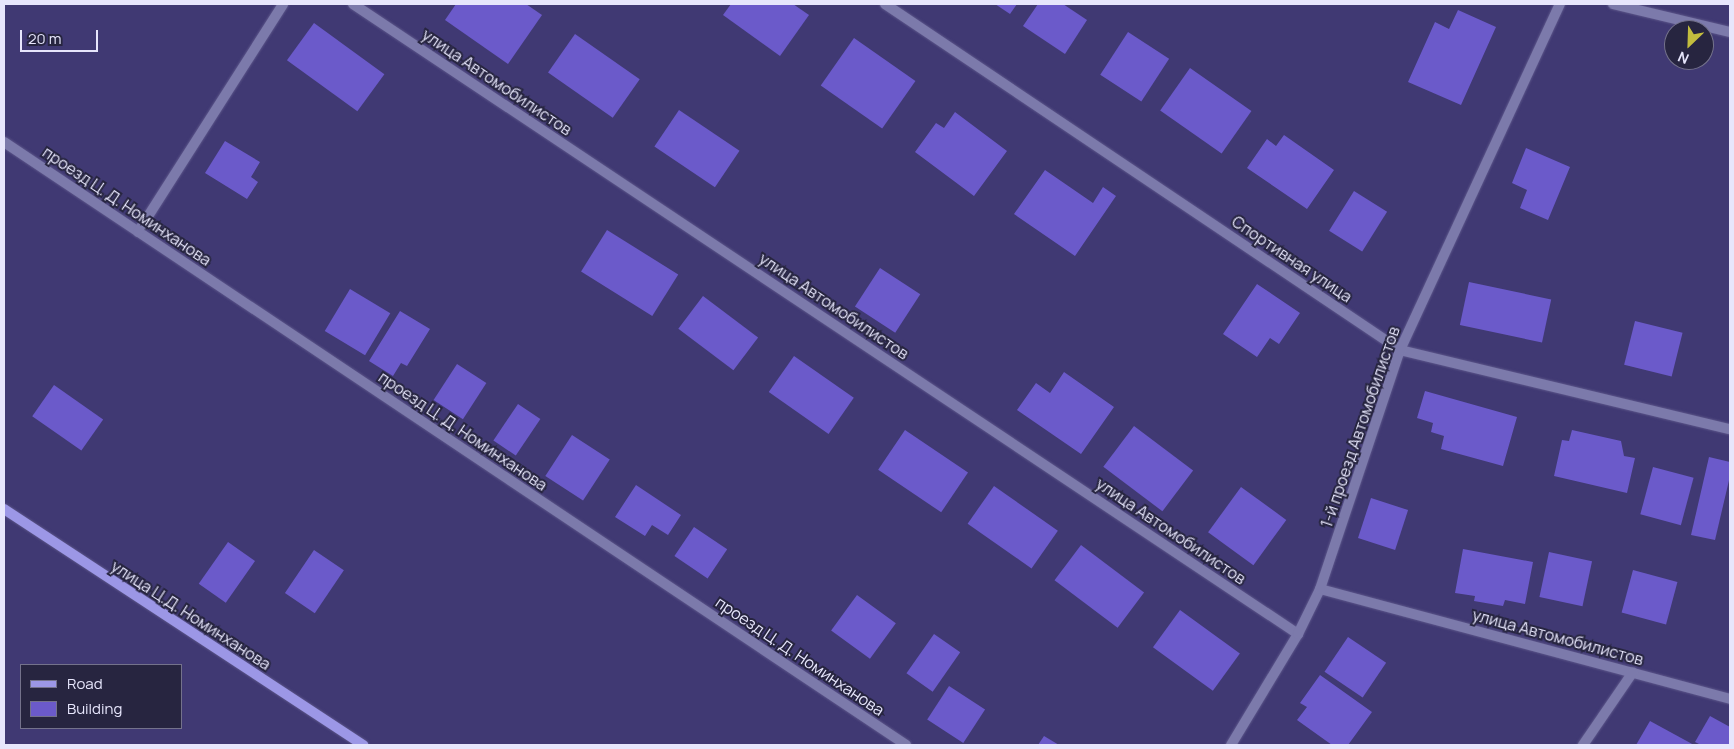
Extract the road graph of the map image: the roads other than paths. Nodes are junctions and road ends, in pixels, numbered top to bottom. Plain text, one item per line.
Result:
1 (283, 4) edge
2 (353, 4) edge
3 (885, 4) edge
4 (1560, 4) edge
5 (1613, 4) edge
6 (1730, 32) edge
7 (4, 142) edge
8 (138, 232) junction
9 (1400, 350) junction
10 (1730, 429) edge
11 (4, 509) edge
12 (1320, 589) junction
13 (1298, 634) junction
14 (1633, 672) junction
15 (1730, 699) edge
16 (362, 745) edge
17 (906, 745) edge
18 (1231, 745) edge
19 (1583, 745) edge

1 - 8 street
2 - 13 street, улица Автомобилистов
3 - 9 street, Спортивная улица
4 - 9 street, 1-й проезд Автомобилистов
5 - 6 street
7 - 8 street, проезд Ц. Д. Номинханова
8 - 17 street, проезд Ц. Д. Номинханова
9 - 10 street, Спортивная улица
9 - 12 street, 1-й проезд Автомобилистов
11 - 16 street, улица Ц.Д. Номинханова
12 - 13 street, 1-й проезд Автомобилистов
12 - 14 street, улица Автомобилистов
13 - 18 street, 1-й проезд Автомобилистов
14 - 15 street, улица Автомобилистов
14 - 19 street

